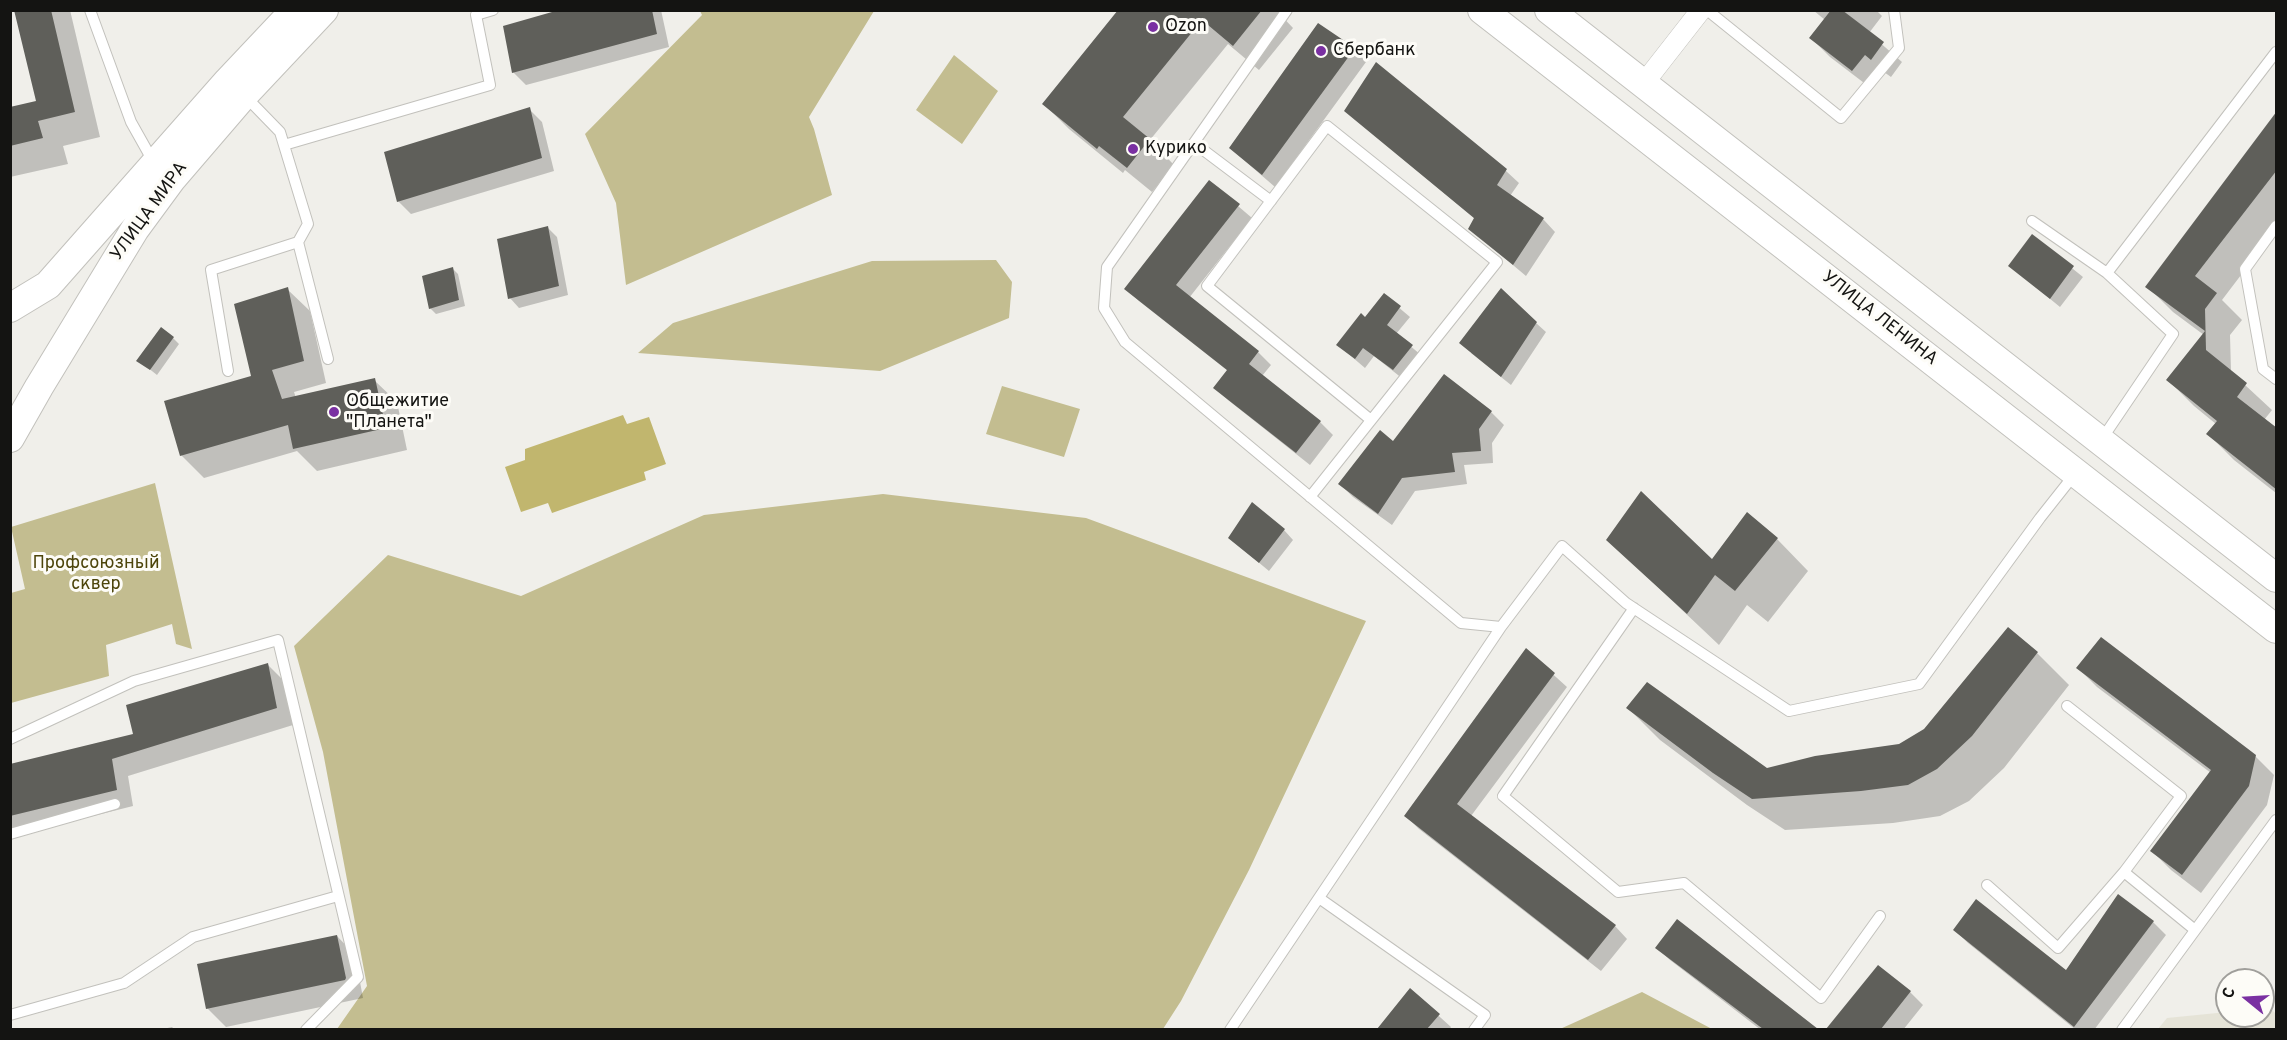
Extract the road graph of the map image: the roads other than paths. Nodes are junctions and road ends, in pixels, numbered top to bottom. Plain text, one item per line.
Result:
1 (90, 10) edge
2 (295, 10) edge
3 (324, 10) edge
4 (493, 10) edge
5 (1287, 10) edge
6 (1482, 10) edge
7 (1549, 10) edge
8 (1701, 10) edge
9 (1707, 10) edge
10 (1894, 10) edge
11 (2277, 52) edge
12 (1644, 83) junction
13 (236, 88) junction
14 (1619, 118) junction
15 (1194, 143) junction
16 (284, 145) junction
17 (154, 164) junction
18 (1271, 201) junction
19 (2032, 221) dead end
20 (2277, 226) edge
21 (298, 242) junction
22 (2107, 273) junction
23 (10, 308) edge
24 (328, 359) dead end
25 (228, 371) dead end
26 (2277, 379) edge
27 (1371, 420) junction
28 (10, 438) edge
29 (2100, 442) junction
30 (2077, 472) junction
31 (1310, 496) junction
32 (2277, 578) edge
33 (1634, 608) junction
34 (1501, 627) junction
35 (2277, 629) edge
36 (2067, 706) dead end
37 (10, 739) edge
38 (115, 804) dead end
39 (2277, 820) edge
40 (10, 834) edge
41 (2124, 872) junction
42 (1987, 885) dead end
43 (338, 896) junction
44 (1319, 897) junction
45 (1880, 916) dead end
46 (2195, 930) junction
47 (10, 1015) edge
48 (306, 1029) edge
49 (1230, 1029) edge
50 (1474, 1029) edge
51 (2122, 1029) edge

1 - 17 lane
2 - 13 main road, УЛИЦА МИРА
3 - 13 main road, УЛИЦА МИРА
4 - 16 lane
5 - 15 lane
6 - 14 main road, УЛИЦА ЛЕНИНА
7 - 12 main road
8 - 12 street
9 - 10 lane
11 - 22 lane
12 - 14 main road
12 - 29 main road
13 - 16 lane
13 - 17 main road, УЛИЦА МИРА
13 - 28 main road, УЛИЦА МИРА
14 - 30 main road, УЛИЦА ЛЕНИНА
15 - 18 lane
15 - 31 lane
16 - 21 lane
17 - 23 main road, УЛИЦА МИРА
18 - 27 lane
18 - 27 lane
19 - 22 lane
20 - 26 lane
21 - 24 lane
21 - 25 lane
22 - 29 lane
27 - 31 lane
29 - 30 main road
29 - 32 main road
30 - 33 lane
30 - 35 main road, УЛИЦА ЛЕНИНА
31 - 34 lane
33 - 34 lane
33 - 45 lane
34 - 44 lane
36 - 41 lane
37 - 43 lane
38 - 40 lane
39 - 46 lane
41 - 42 lane
41 - 46 lane
43 - 47 lane
43 - 48 lane
44 - 49 lane
44 - 50 lane
46 - 51 lane

